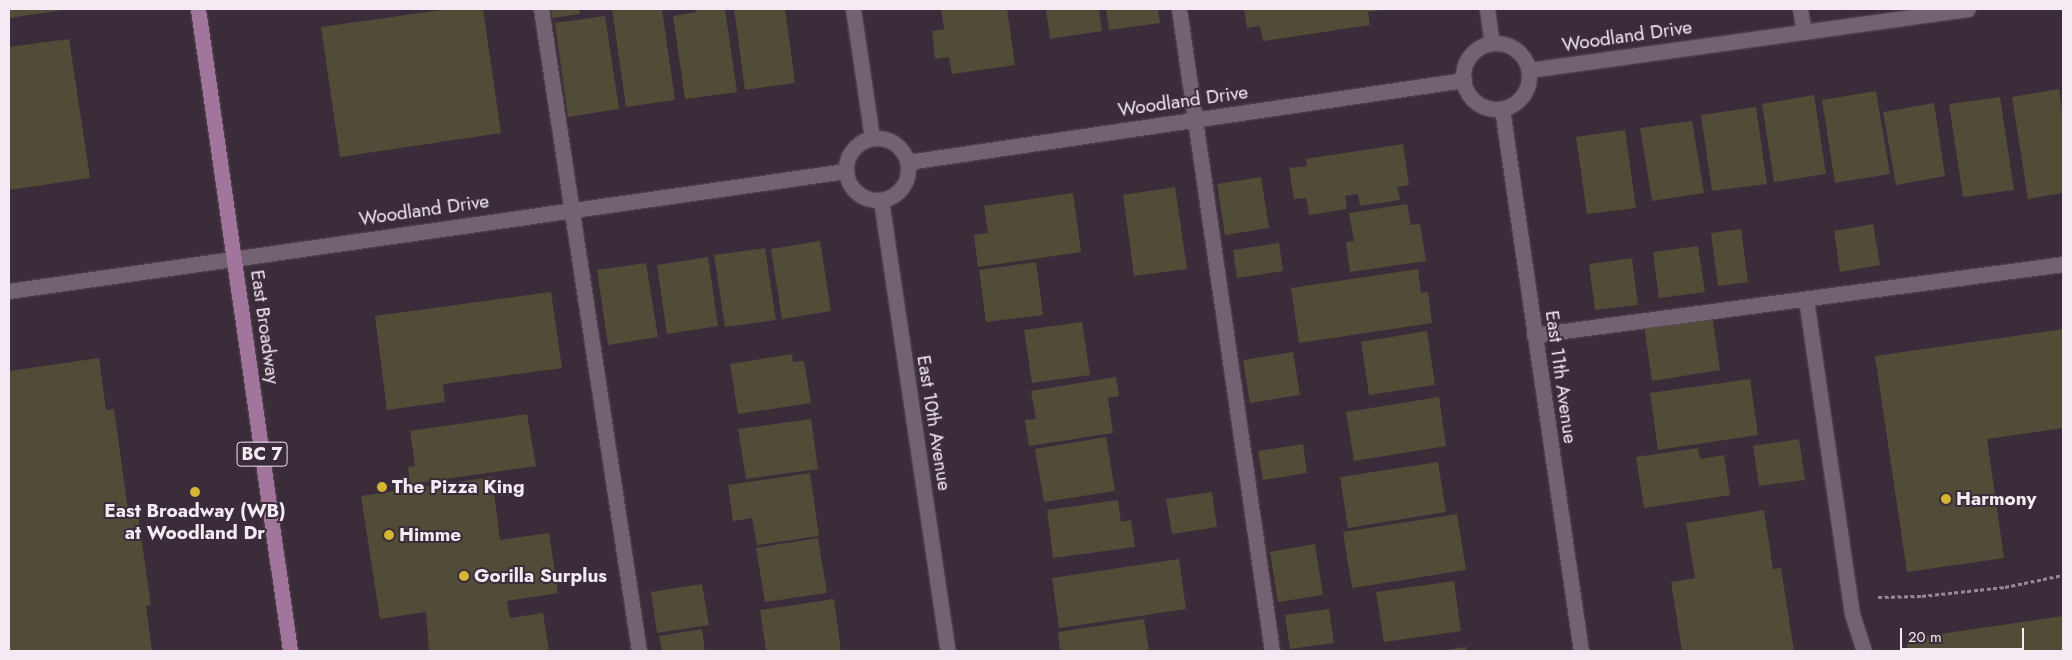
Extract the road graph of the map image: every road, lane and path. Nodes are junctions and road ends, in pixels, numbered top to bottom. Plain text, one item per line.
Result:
1 (198, 9) edge
2 (541, 9) edge
3 (853, 9) edge
4 (1179, 9) edge
5 (1487, 9) edge
6 (1800, 9) edge
7 (1968, 9) edge
8 (1804, 32) junction
9 (1492, 43) junction
10 (1529, 70) junction
11 (1464, 80) junction
12 (1502, 108) junction
13 (1195, 120) junction
14 (872, 137) junction
15 (908, 162) junction
16 (846, 172) junction
17 (881, 200) junction
18 (570, 210) junction
19 (235, 257) junction
20 (2063, 264) edge
21 (9, 290) edge
22 (1806, 299) junction
23 (1534, 335) junction
24 (2063, 574) edge
25 (1849, 597) junction
26 (290, 651) edge
27 (639, 651) edge
28 (948, 651) edge
29 (1272, 651) edge
30 (1581, 651) edge
31 (1864, 651) edge

1 - 19 main road, East Broadway / BC 7
2 - 18 street
3 - 14 street
4 - 13 street
5 - 9 street
6 - 8 street
7 - 8 street, Woodland Drive
8 - 10 street, Woodland Drive
9 - 10 street
9 - 11 street
10 - 12 street
11 - 12 street
11 - 13 street, Woodland Drive
12 - 23 street, East 11th Avenue
13 - 15 street, Woodland Drive
13 - 29 street
14 - 15 street
14 - 16 street
15 - 17 street
16 - 17 street
16 - 18 street, Woodland Drive
17 - 28 street, East 10th Avenue
18 - 19 street, Woodland Drive
18 - 27 street
19 - 21 street, Woodland Drive
19 - 26 main road, East Broadway / BC 7
20 - 22 street
22 - 23 street
22 - 25 street
23 - 30 street, East 11th Avenue
24 - 25 path
25 - 31 street

